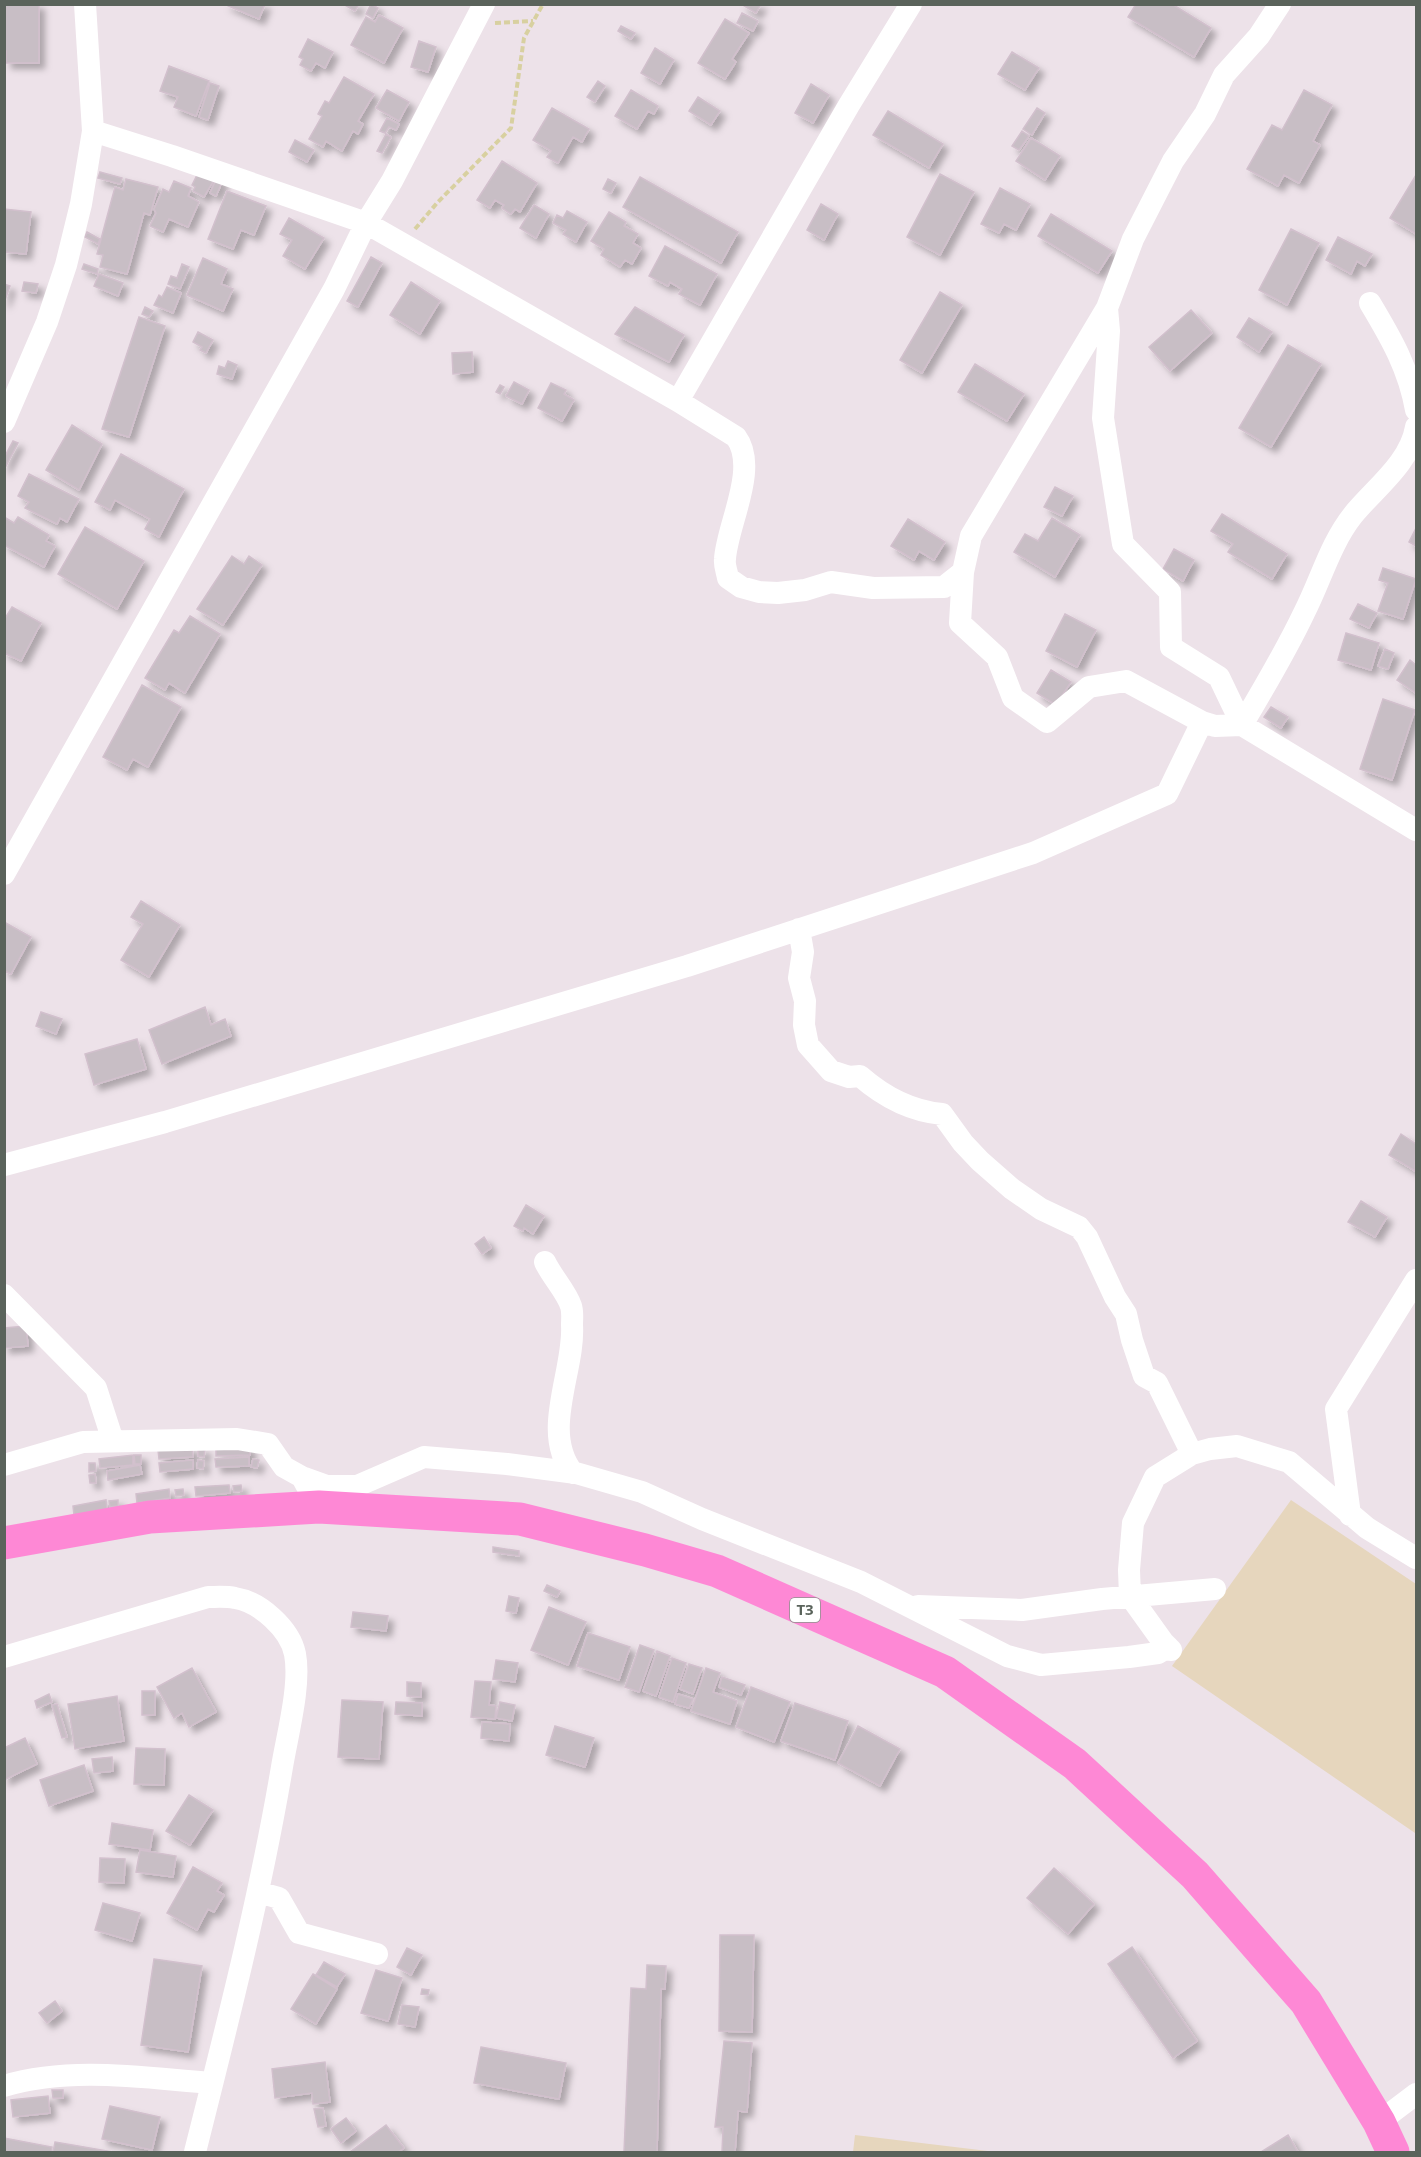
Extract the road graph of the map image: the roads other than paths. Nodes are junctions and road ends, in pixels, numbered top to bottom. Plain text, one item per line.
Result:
1 (85, 4) edge
2 (484, 4) edge
3 (911, 4) edge
4 (1280, 4) edge
5 (93, 131) junction
6 (366, 223) junction
7 (1370, 303) dead end
8 (1107, 308) junction
9 (678, 401) junction
10 (1416, 410) edge
11 (4, 422) edge
12 (1416, 427) edge
13 (963, 572) junction
14 (1202, 722) junction
15 (1242, 725) junction
16 (1416, 830) edge
17 (13, 839) edge
18 (4, 874) edge
19 (800, 929) junction
20 (4, 1164) edge
21 (545, 1262) dead end
22 (1416, 1280) edge
23 (4, 1295) edge
24 (113, 1441) junction
25 (1192, 1454) junction
26 (4, 1465) edge
27 (573, 1473) junction
28 (302, 1477) junction
29 (319, 1508) junction
30 (1350, 1515) junction
31 (4, 1543) edge
32 (1416, 1558) edge
33 (1215, 1589) dead end
34 (1130, 1596) junction
35 (911, 1606) junction
36 (4, 1657) edge
37 (258, 1892) junction
38 (377, 1954) dead end
39 (212, 2084) junction
40 (4, 2086) edge
41 (1416, 2094) edge
42 (1379, 2122) junction
43 (195, 2152) edge
44 (1393, 2152) edge

1 - 5 street
2 - 6 street
3 - 9 street
4 - 8 street
5 - 6 street
5 - 11 street
6 - 9 street
6 - 17 street
7 - 10 street
8 - 13 street
8 - 15 street
9 - 13 street
12 - 15 street
13 - 14 street
14 - 15 street
14 - 19 street
15 - 16 street
17 - 18 street
19 - 20 street
19 - 25 street
21 - 27 street
22 - 30 street
23 - 24 street
24 - 26 street
24 - 28 street
25 - 30 street
25 - 34 street
27 - 28 street
27 - 35 street
28 - 29 street
29 - 31 highway, T3
29 - 42 highway, T3
30 - 32 street
33 - 34 street
34 - 35 street
34 - 35 street
36 - 37 street
37 - 38 street
37 - 39 street
39 - 40 street
39 - 43 street
41 - 42 street
42 - 44 highway, T3

